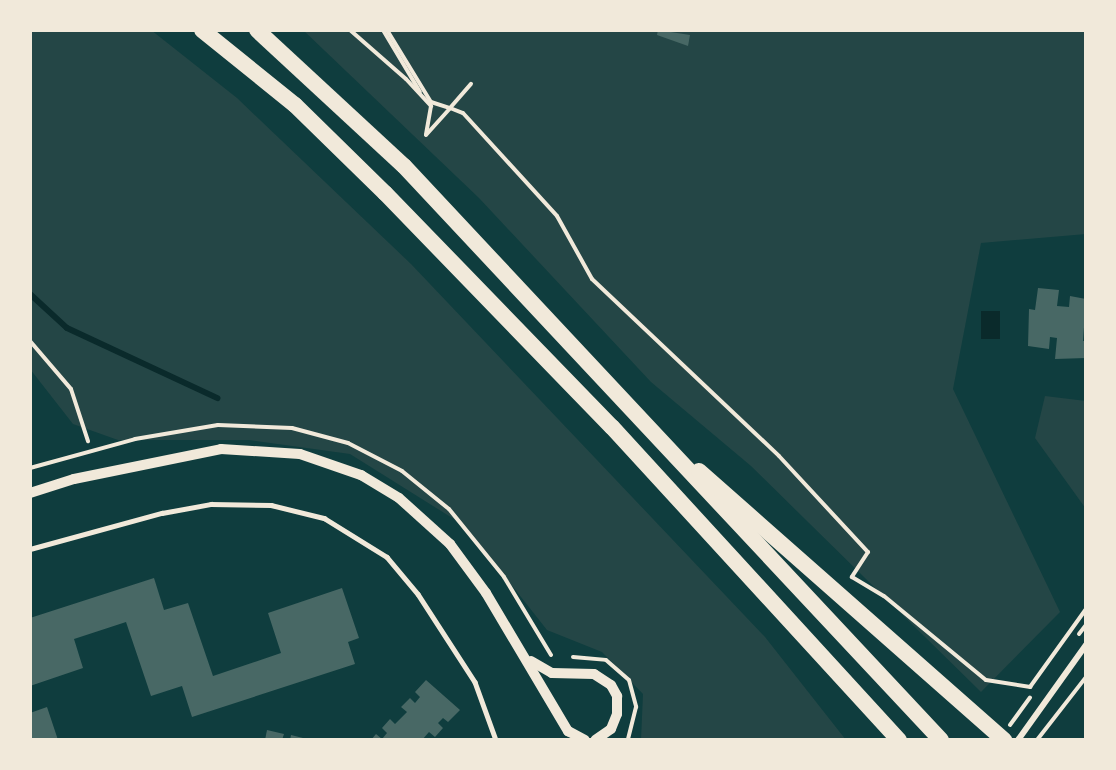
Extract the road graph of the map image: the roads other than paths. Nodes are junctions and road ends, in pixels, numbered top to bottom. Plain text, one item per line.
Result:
1 (202, 30) edge
2 (257, 30) edge
3 (635, 416) junction
4 (30, 493) edge
5 (30, 549) edge
6 (1085, 649) edge
7 (523, 652) junction
8 (572, 736) edge
9 (496, 740) edge
10 (585, 740) edge
11 (595, 740) edge
12 (899, 740) edge
13 (941, 740) edge
14 (1004, 740) edge
15 (1018, 740) edge

1 - 12 highway
2 - 3 highway
3 - 13 highway
3 - 14 highway
4 - 7 street
5 - 9 lane
6 - 15 street
7 - 8 street
7 - 11 street
8 - 10 street

